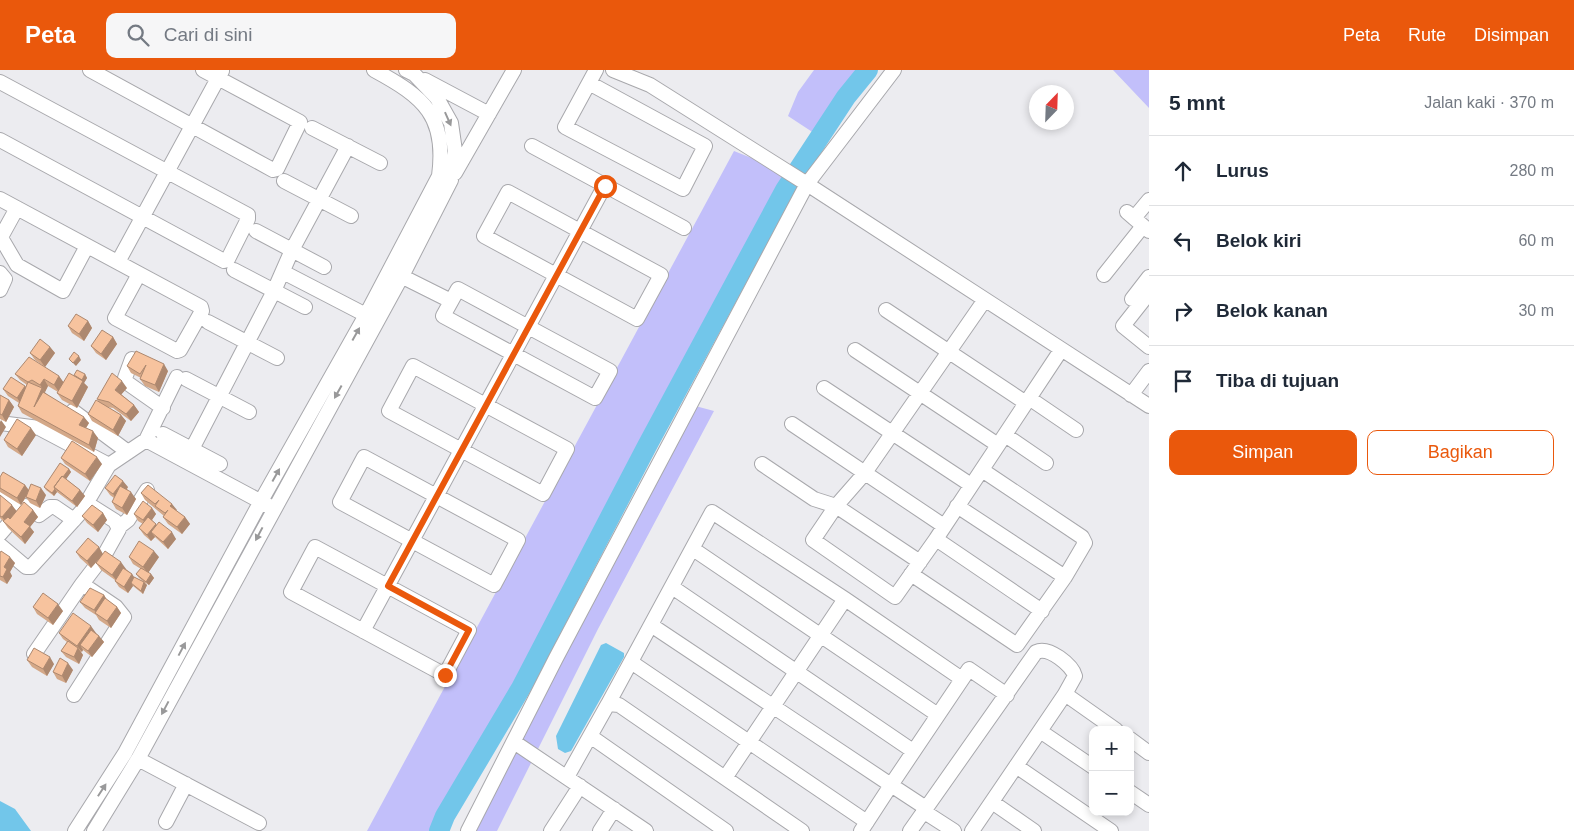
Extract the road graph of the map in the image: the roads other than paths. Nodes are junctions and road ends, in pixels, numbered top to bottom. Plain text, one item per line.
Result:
1 (90, 70) edge
2 (203, 70) edge
3 (374, 70) edge
4 (514, 70) edge
5 (596, 70) edge
6 (894, 70) edge
7 (617, 71) edge
8 (410, 72) edge
9 (220, 74) edge
10 (0, 82) edge
11 (588, 83) junction
12 (489, 114) junction
13 (192, 126) junction
14 (312, 128) dead end
15 (0, 140) edge
16 (348, 146) junction
17 (532, 146) dead end
18 (380, 163) dead end
19 (166, 171) junction
20 (451, 180) junction
21 (284, 181) dead end
22 (805, 182) junction
23 (605, 186) junction
24 (0, 199) edge
25 (318, 199) junction
26 (1149, 200) edge
27 (17, 208) junction
28 (143, 216) junction
29 (351, 216) dead end
30 (1138, 222) edge
31 (684, 228) dead end
32 (256, 231) dead end
33 (580, 231) junction
34 (0, 236) edge
35 (87, 246) junction
36 (292, 250) junction
37 (118, 262) junction
38 (324, 267) dead end
39 (234, 270) dead end
40 (283, 272) junction
41 (0, 273) edge
42 (396, 273) junction
43 (139, 274) junction
44 (556, 275) junction
45 (1104, 275) dead end
46 (1149, 277) edge
47 (0, 290) edge
48 (274, 291) junction
49 (1149, 294) edge
50 (1132, 299) dead end
51 (452, 301) junction
52 (984, 301) junction
53 (305, 307) dead end
54 (886, 310) dead end
55 (366, 315) junction
56 (208, 322) dead end
57 (528, 327) junction
58 (248, 343) junction
59 (1149, 347) edge
60 (855, 350) dead end
61 (1061, 350) junction
62 (948, 352) junction
63 (513, 354) junction
64 (277, 358) dead end
65 (132, 359) edge
66 (1149, 371) edge
67 (824, 388) dead end
68 (921, 393) junction
69 (1131, 395) junction
70 (220, 396) junction
71 (1027, 400) junction
72 (59, 402) edge
73 (486, 405) junction
74 (1149, 406) edge
75 (163, 408) junction
76 (249, 412) dead end
77 (0, 423) edge
78 (792, 424) dead end
79 (1076, 430) dead end
80 (893, 433) junction
81 (163, 434) dead end
82 (146, 440) junction
83 (1001, 440) junction
84 (192, 449) junction
85 (461, 450) junction
86 (128, 452) junction
87 (1046, 463) dead end
88 (220, 464) dead end
89 (762, 464) dead end
90 (109, 465) junction
91 (982, 470) junction
92 (864, 474) junction
93 (971, 485) junction
94 (147, 490) edge
95 (436, 496) junction
96 (0, 498) edge
97 (87, 503) junction
98 (267, 505) junction
99 (836, 506) junction
100 (957, 506) junction
101 (21, 508) junction
102 (74, 520) junction
103 (944, 526) junction
104 (119, 527) junction
105 (0, 534) edge
106 (936, 539) junction
107 (412, 541) junction
108 (0, 545) edge
109 (692, 549) junction
110 (920, 562) junction
111 (911, 574) junction
112 (1065, 577) junction
113 (82, 584) junction
114 (388, 586) junction
115 (672, 587) junction
116 (845, 599) junction
117 (1042, 612) junction
118 (651, 625) junction
119 (363, 631) junction
120 (821, 635) junction
121 (34, 654) edge
122 (631, 662) junction
123 (796, 672) junction
124 (962, 679) junction
125 (1065, 694) junction
126 (74, 695) dead end
127 (1007, 695) junction
128 (608, 704) junction
129 (773, 706) junction
130 (938, 715) junction
131 (1110, 726) edge
132 (1040, 731) junction
133 (590, 736) junction
134 (514, 742) junction
135 (749, 742) junction
136 (1134, 742) edge
137 (914, 751) junction
138 (1149, 752) edge
139 (138, 759) junction
140 (1089, 764) edge
141 (1016, 766) junction
142 (567, 777) junction
143 (725, 778) junction
144 (186, 784) junction
145 (891, 785) junction
146 (580, 786) junction
147 (1134, 795) edge
148 (992, 802) junction
149 (1149, 805) edge
150 (614, 809) junction
151 (924, 810) junction
152 (166, 822) dead end
153 (259, 823) dead end
154 (864, 826) edge
155 (787, 827) edge
156 (75, 831) edge
157 (94, 831) edge
158 (468, 831) edge
159 (552, 831) edge
160 (600, 831) edge
161 (646, 831) edge
162 (726, 831) edge
163 (802, 831) edge
164 (910, 831) edge
165 (954, 831) edge
166 (972, 831) edge
167 (1034, 831) edge
168 (1111, 831) edge

1 - 13 street
2 - 9 street
3 - 42 street
4 - 12 street
5 - 11 street
6 - 22 street
7 - 22 street
8 - 12 street
8 -> 20 street
9 - 13 street
9 - 13 street
10 - 19 street
11 - 11 street
12 - 20 street
13 - 19 street
14 - 16 street
15 - 28 street
16 - 18 street
16 - 25 street
17 - 23 street
19 - 28 street
19 - 28 street
20 - 42 street
21 - 25 street
22 - 52 street
22 - 134 street
23 - 31 street
23 - 33 street
24 - 27 street
25 - 29 street
25 - 36 street
26 - 30 street
27 - 34 street
27 - 35 street
28 - 37 street
30 - 45 street
32 - 36 street
33 - 44 street
33 - 44 street
33 - 44 street
34 - 35 street
35 - 37 street
36 - 38 street
36 - 40 street
37 - 43 street
39 - 48 street
40 - 48 street
40 - 55 street
41 - 47 street
42 - 51 street
42 - 55 street
42 -> 98 street
43 - 43 street
44 - 57 street
46 - 50 street
48 - 53 street
48 - 58 street
49 - 59 street
51 - 57 street
51 - 63 street
52 - 61 street
52 - 62 street
54 - 62 street
98 -> 55 street
56 - 58 street
57 - 63 street
57 - 63 street
58 - 64 street
58 - 70 street
60 - 68 street
61 - 69 street
61 - 71 street
62 - 68 street
62 - 71 street
63 - 73 street
65 - 75 street
66 - 69 street
67 - 80 street
68 - 80 street
68 - 83 street
69 - 74 street
70 - 75 street
70 - 76 street
70 - 84 street
71 - 79 street
71 - 83 street
72 - 86 street
73 - 85 street
73 - 85 street
73 - 85 street
75 - 82 street
77 - 90 street
78 - 92 street
80 - 92 street
80 - 93 street
81 - 84 street
82 - 86 street
82 - 98 street
83 - 87 street
83 - 91 street
84 - 88 street
85 - 95 street
86 - 90 street
89 - 99 street
90 - 97 street
91 - 93 street
91 - 112 street
92 - 99 street
92 - 103 street
93 - 100 street
94 - 104 street
95 - 107 street
95 - 107 street
95 - 107 street
96 - 101 street
97 - 102 street
97 - 104 street
98 -> 139 street
156 -> 98 street
99 - 110 street
99 - 111 street
100 - 103 street
100 - 112 street
101 - 102 street
101 - 105 street
102 - 108 street
103 - 106 street
104 - 113 street
106 - 110 street
106 - 117 street
107 - 114 street
109 - 115 street
109 - 116 street
109 - 120 street
110 - 111 street
111 - 117 street
112 - 117 street
113 - 121 street
113 - 126 street
114 - 119 street
114 - 119 street
114 - 119 street
115 - 118 street
115 - 123 street
116 - 120 street
116 - 124 street
118 - 122 street
118 - 129 street
120 - 123 street
120 - 130 street
122 - 128 street
122 - 135 street
123 - 129 street
123 - 137 street
124 - 127 street
124 - 130 street
125 - 127 street
125 - 131 street
125 - 132 street
127 - 151 street
128 - 133 street
128 - 143 street
129 - 135 street
129 - 145 street
130 - 137 street
132 - 140 street
132 - 141 street
133 - 142 street
133 - 162 street
134 - 142 street
134 - 158 street
135 - 143 street
135 - 154 street
136 - 138 street
137 - 145 street
139 - 144 street
139 - 157 street
141 - 148 street
141 - 168 street
142 - 146 street
143 - 155 street
144 - 152 street
144 - 153 street
145 - 151 street
145 - 154 street
146 - 150 street
146 - 159 street
147 - 149 street
148 - 166 street
148 - 167 street
150 - 160 street
150 - 161 street
151 - 164 street
151 - 165 street
155 - 163 street

